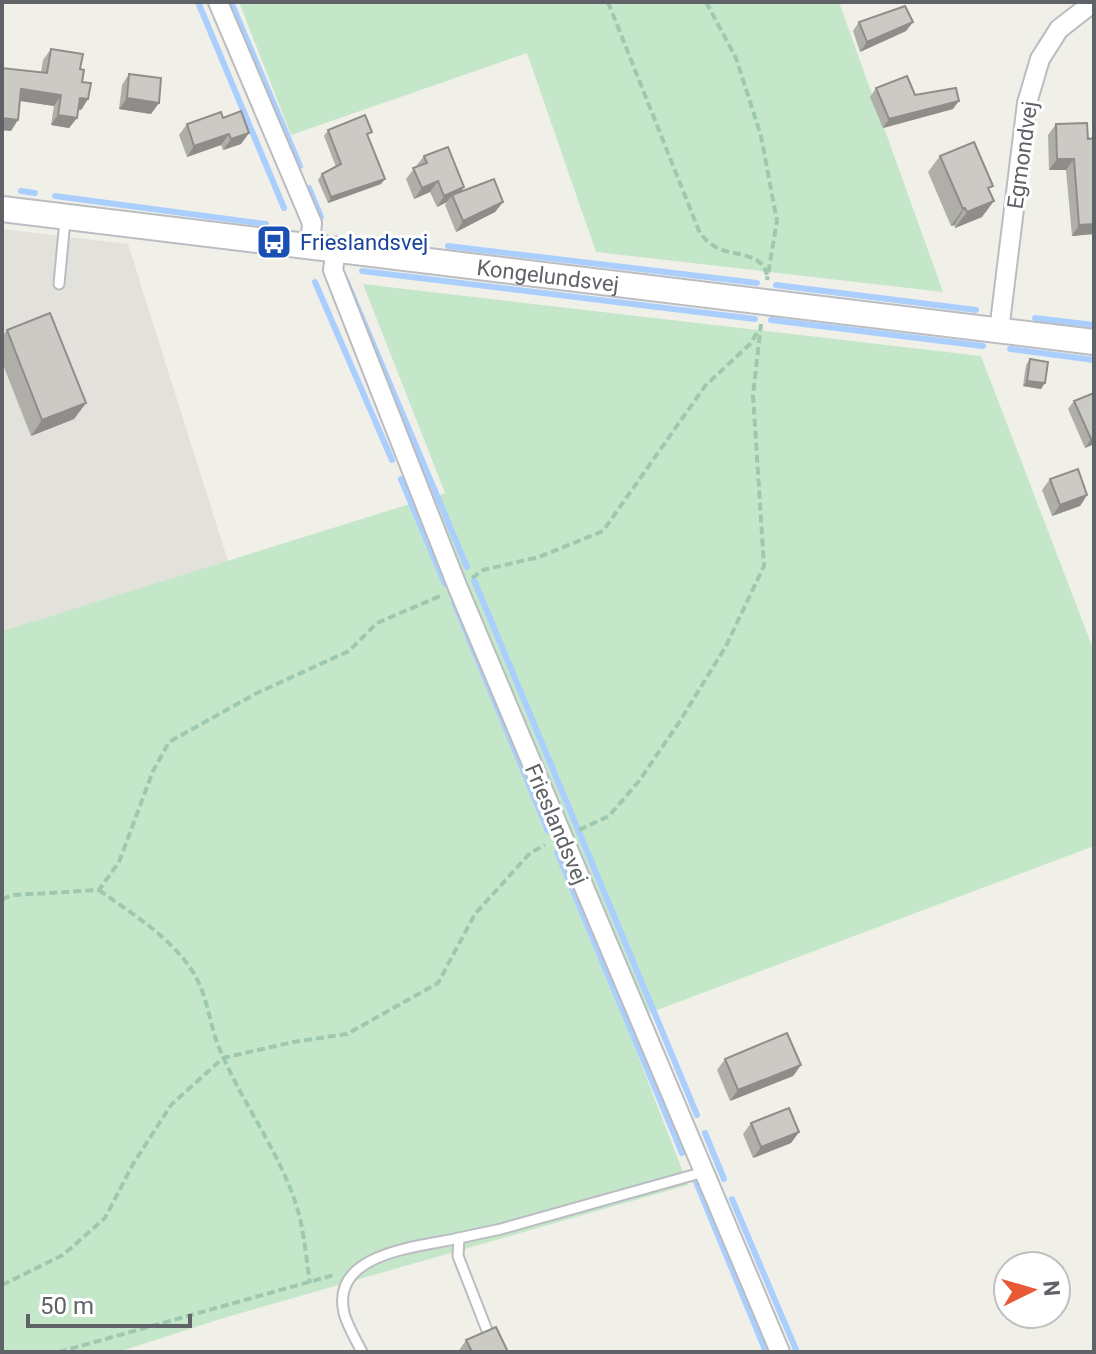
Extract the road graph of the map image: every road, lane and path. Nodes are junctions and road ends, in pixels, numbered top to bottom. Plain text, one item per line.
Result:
1 (218, 2) edge
2 (608, 2) edge
3 (706, 2) edge
4 (1094, 2) edge
5 (2, 209) edge
6 (66, 216) junction
7 (310, 247) junction
8 (336, 250) junction
9 (59, 284) dead end
10 (764, 302) junction
11 (999, 331) junction
12 (1094, 342) edge
13 (458, 588) junction
14 (586, 826) dead end
15 (563, 837) junction
16 (99, 890) junction
17 (2, 899) edge
18 (223, 1058) junction
19 (704, 1172) junction
20 (459, 1238) junction
21 (357, 1267) junction
22 (310, 1283) junction
23 (2, 1285) edge
24 (490, 1338) edge
25 (59, 1352) edge
26 (362, 1352) edge
27 (780, 1352) edge

1 - 7 street
2 - 10 path
3 - 10 path
4 - 11 street, Egmondvej
5 - 6 street, Kongelundsvej
6 - 7 street, Kongelundsvej
6 - 9 lane
7 - 8 street, Kongelundsvej
8 - 10 street, Kongelundsvej
8 - 13 street, Frieslandsvej
10 - 11 street, Kongelundsvej
10 - 13 path
10 - 14 path
11 - 12 street, Kongelundsvej
13 - 15 street, Frieslandsvej
13 - 16 path
15 - 18 path
15 - 19 street, Frieslandsvej
16 - 17 path
16 - 18 path
18 - 22 path
18 - 23 path
19 - 20 lane
19 - 27 street, Frieslandsvej
20 - 21 lane
20 - 24 lane
21 - 22 path
21 - 26 lane
22 - 25 path

